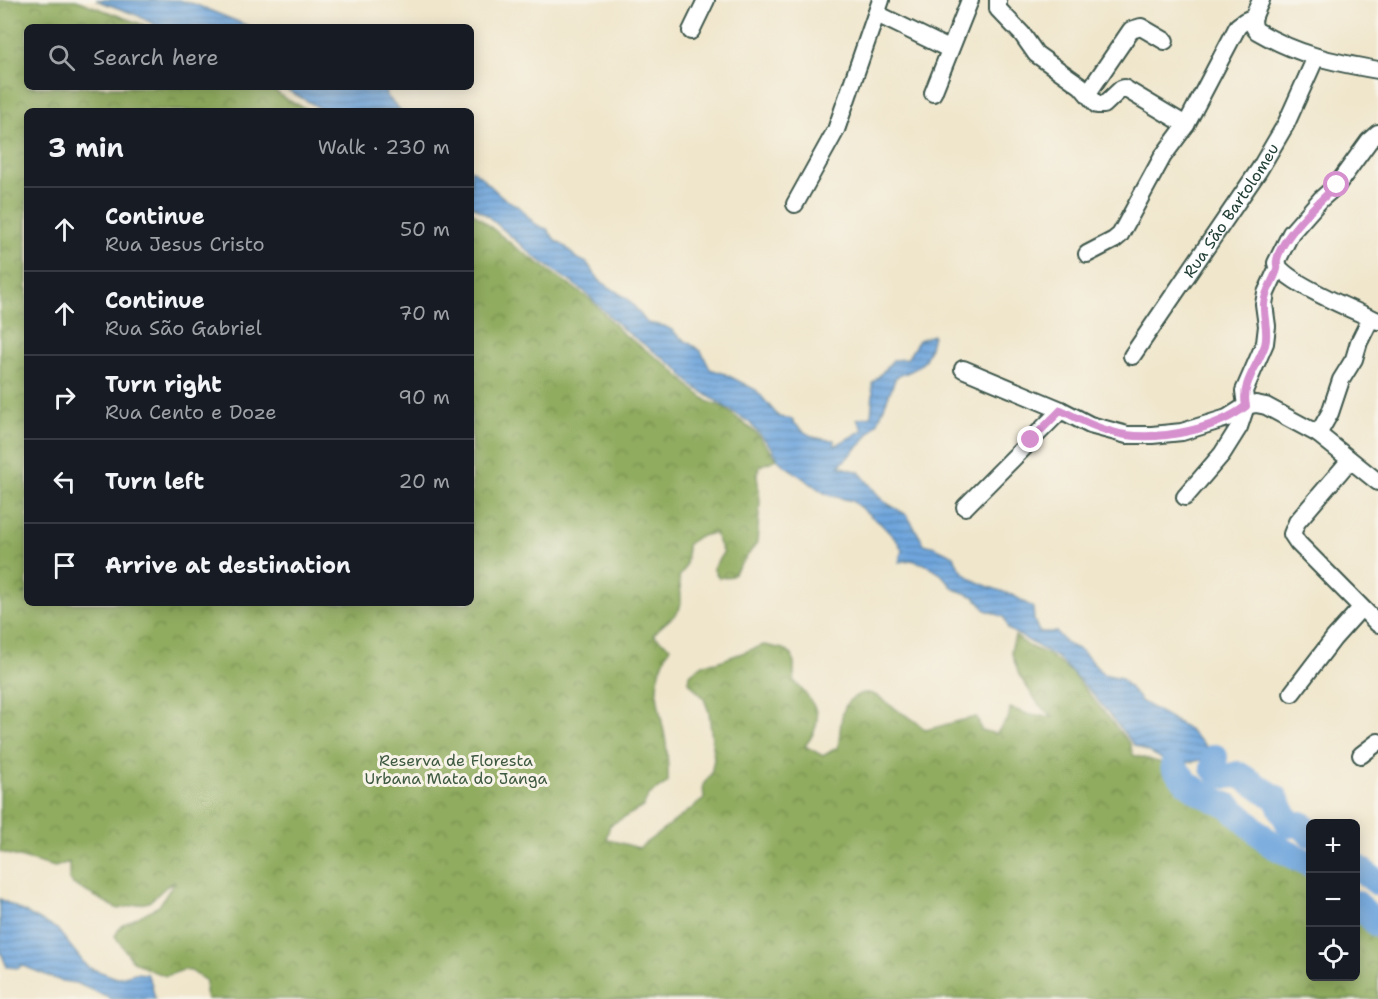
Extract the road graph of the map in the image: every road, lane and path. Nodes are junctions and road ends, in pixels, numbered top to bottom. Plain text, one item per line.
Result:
1 (706, 0) edge
2 (970, 0) edge
3 (998, 0) edge
4 (1261, 0) edge
5 (879, 7) edge
6 (1254, 17) junction
7 (691, 31) dead end
8 (1165, 41) dead end
9 (950, 49) junction
10 (1316, 57) junction
11 (1378, 70) edge
12 (933, 93) dead end
13 (1088, 93) junction
14 (1186, 125) junction
15 (1378, 133) edge
16 (795, 204) dead end
17 (1087, 254) dead end
18 (1281, 269) junction
19 (1375, 320) edge
20 (1132, 356) dead end
21 (963, 369) dead end
22 (1246, 406) junction
23 (1061, 410) junction
24 (1318, 434) junction
25 (1350, 460) junction
26 (1378, 482) edge
27 (1185, 497) dead end
28 (966, 507) dead end
29 (1361, 608) junction
30 (1378, 624) edge
31 (1292, 693) dead end
32 (1378, 742) edge
33 (1361, 755) dead end

1 - 7 street
2 - 9 street
3 - 13 street
4 - 6 street
5 - 9 street
5 - 16 street
6 - 10 street
6 - 14 street
8 - 13 street
9 - 12 street
10 - 11 street
10 - 20 street, Rua São Bartolomeu
13 - 14 street
14 - 17 street
15 - 18 street
18 - 19 street
18 - 22 street
19 - 24 street
21 - 23 street
22 - 23 street
22 - 24 street
22 - 27 street
23 - 28 street
24 - 25 street
25 - 26 street
25 - 29 street
29 - 30 street
29 - 31 street
32 - 33 street

